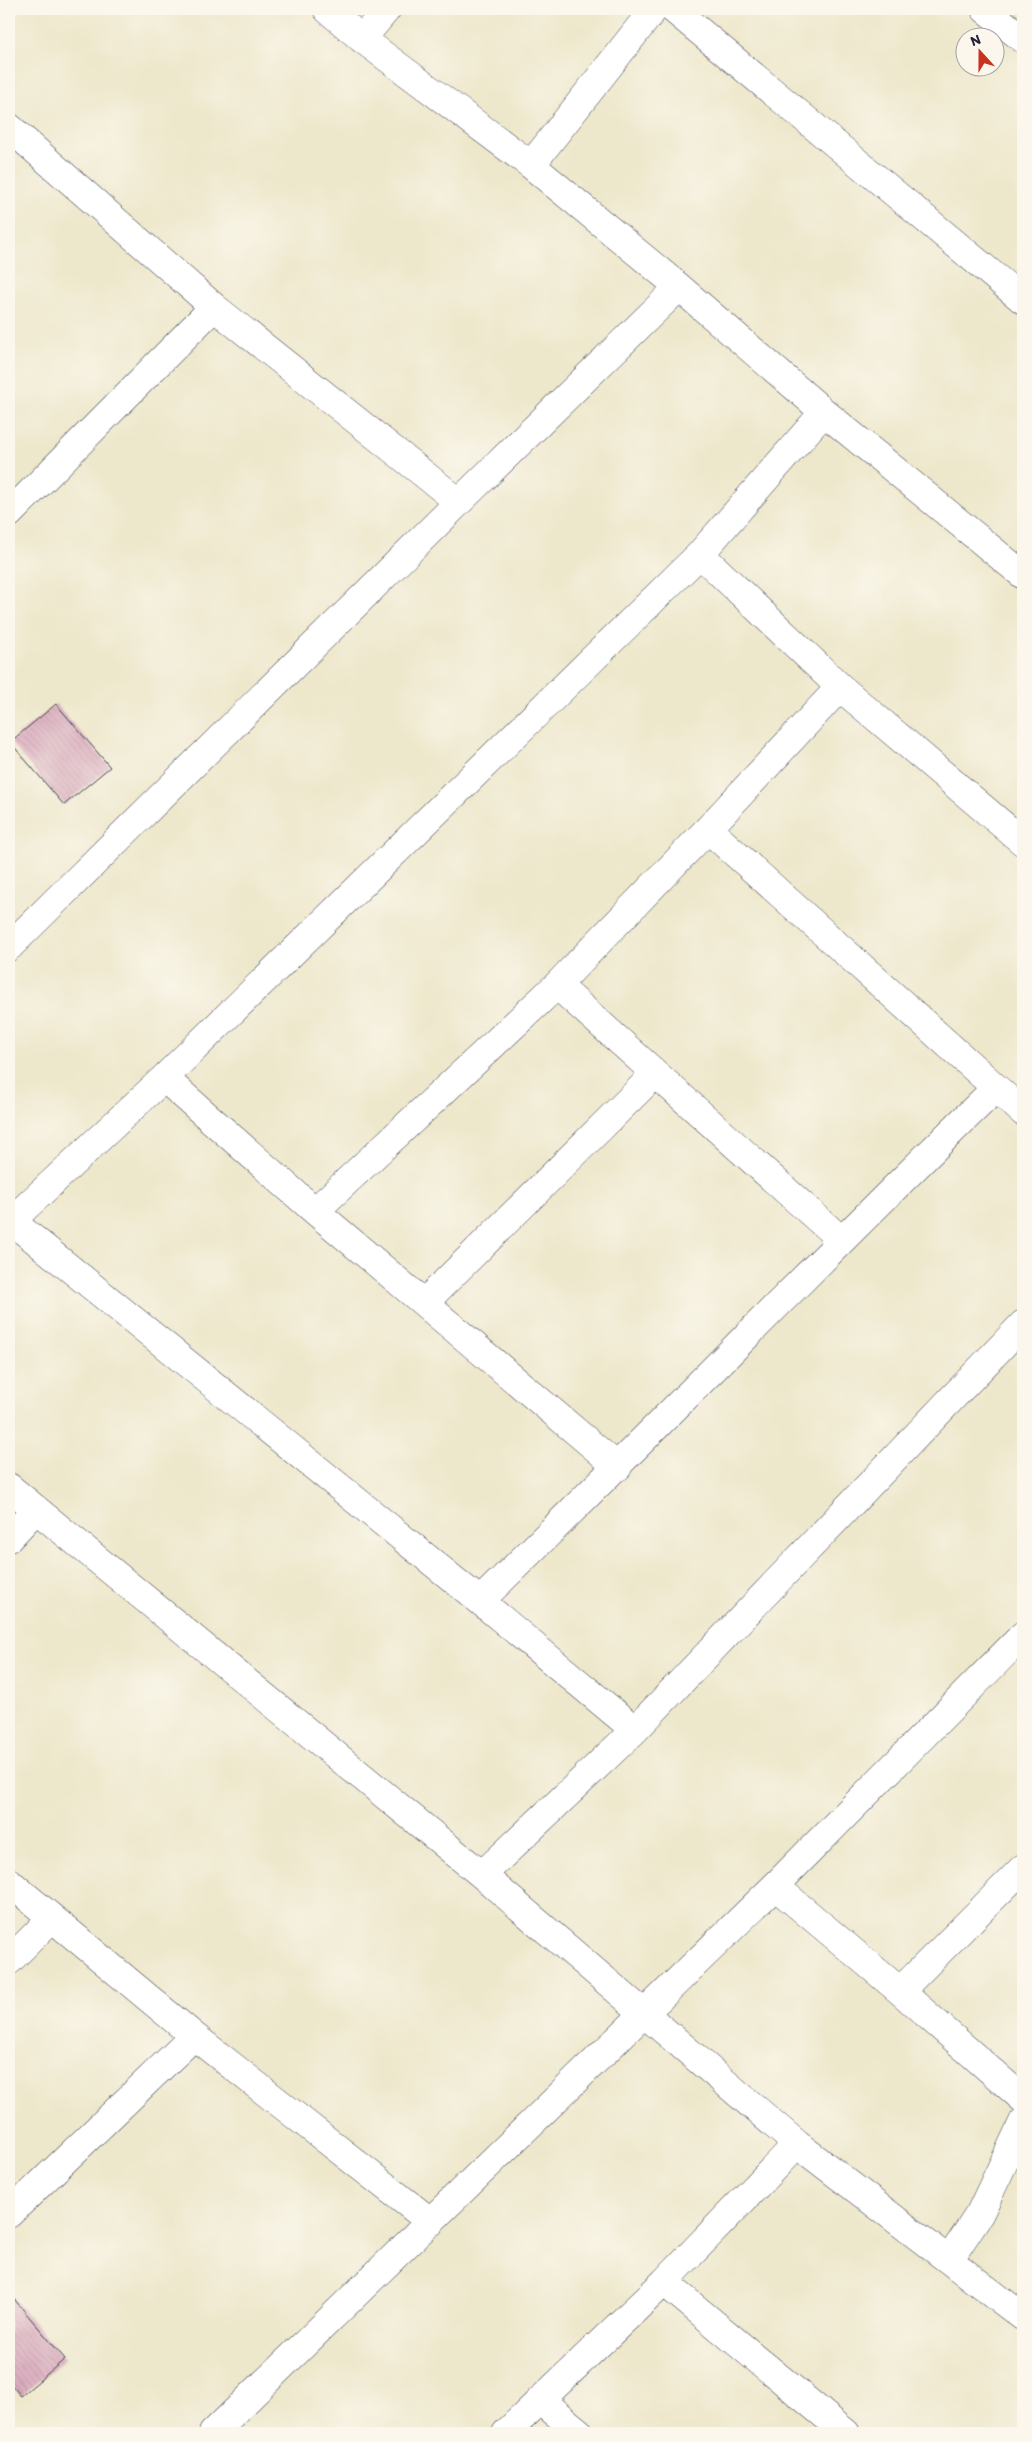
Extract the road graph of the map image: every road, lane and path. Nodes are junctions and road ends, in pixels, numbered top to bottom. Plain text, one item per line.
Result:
1 (327, 9) edge
2 (387, 9) edge
3 (654, 9) edge
4 (673, 9) edge
5 (985, 9) edge
6 (362, 39) junction
7 (1023, 39) edge
8 (9, 127) edge
9 (531, 165) junction
10 (679, 287) junction
11 (1023, 300) edge
12 (214, 307) junction
13 (824, 412) junction
14 (459, 502) junction
15 (9, 514) edge
16 (700, 554) junction
17 (1023, 575) edge
18 (840, 687) junction
19 (708, 829) junction
20 (1023, 842) edge
21 (9, 947) edge
22 (557, 985) junction
23 (655, 1074) junction
24 (164, 1078) junction
25 (995, 1088) junction
26 (1023, 1112) edge
27 (315, 1211) junction
28 (10, 1220) edge
29 (840, 1239) junction
30 (425, 1302) junction
31 (1023, 1324) edge
32 (618, 1467) junction
33 (9, 1488) edge
34 (36, 1509) junction
35 (9, 1538) edge
36 (480, 1601) junction
37 (1023, 1635) edge
38 (635, 1730) junction
39 (1023, 1868) edge
40 (482, 1875) junction
41 (9, 1882) edge
42 (775, 1886) junction
43 (52, 1918) junction
44 (9, 1961) edge
45 (900, 1991) junction
46 (645, 2014) junction
47 (194, 2036) junction
48 (1023, 2099) edge
49 (1023, 2122) edge
50 (798, 2144) junction
51 (9, 2214) edge
52 (431, 2222) junction
53 (949, 2260) junction
54 (664, 2282) junction
55 (1023, 2317) edge
56 (540, 2400) junction
57 (216, 2433) edge
58 (506, 2433) edge
59 (580, 2433) edge
60 (846, 2433) edge

1 - 6 street
2 - 6 street
3 - 9 street
4 - 11 street
5 - 7 street
6 - 9 street
8 - 12 street
9 - 10 street
10 - 13 street
10 - 14 street
12 - 14 street
12 - 15 street
13 - 16 street
13 - 17 street
14 - 21 street
16 - 18 street
16 - 24 street
18 - 19 street
18 - 20 street
19 - 22 street
19 - 25 street
22 - 23 street
22 - 27 street
23 - 29 street
23 - 30 street
24 - 27 street
24 - 28 street
25 - 26 street
25 - 29 street
27 - 30 street
28 - 36 street
29 - 32 street
30 - 32 street
31 - 38 street
32 - 36 street
33 - 34 street
34 - 35 street
34 - 40 street
36 - 38 street
37 - 42 street
38 - 40 street
39 - 45 street
40 - 46 street
41 - 43 street
42 - 45 street
42 - 46 street
43 - 44 street
43 - 47 street
45 - 48 street
46 - 50 street
46 - 52 street
47 - 51 street
47 - 52 street
49 - 53 street
50 - 53 street
50 - 54 street
52 - 57 street
53 - 55 street
54 - 56 street
54 - 60 street
56 - 58 street
56 - 59 street

